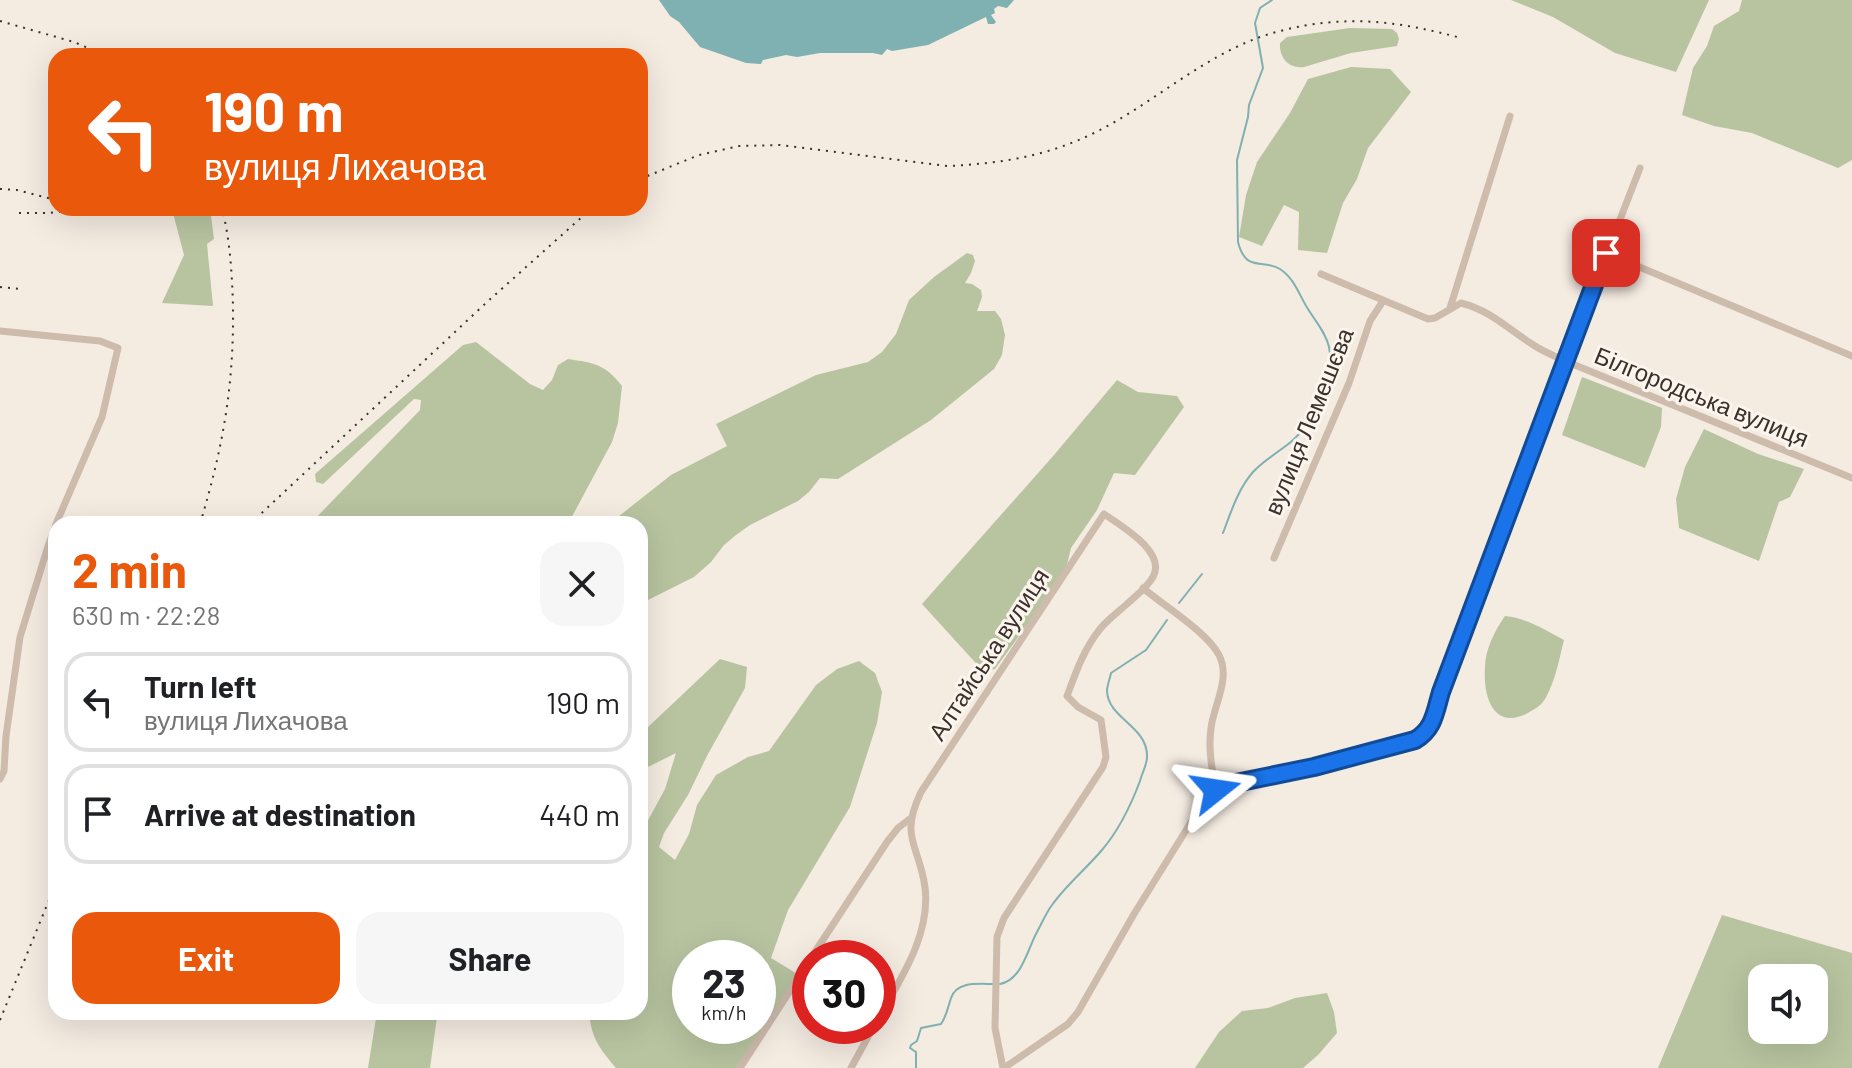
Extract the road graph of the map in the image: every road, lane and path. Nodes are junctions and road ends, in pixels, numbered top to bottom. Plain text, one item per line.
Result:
1 (1510, 116) dead end
2 (1640, 168) dead end
3 (1606, 253) junction
4 (1321, 274) dead end
5 (1383, 301) junction
6 (1452, 307) junction
7 (0, 331) edge
8 (1852, 356) edge
9 (1565, 361) junction
10 (1852, 478) edge
11 (59, 516) edge
12 (48, 546) edge
13 (1274, 558) dead end
14 (1143, 588) junction
15 (0, 779) edge
16 (1216, 790) junction
17 (911, 818) junction
18 (823, 940) edge
19 (896, 985) edge
20 (792, 987) edge
21 (864, 1044) edge
22 (740, 1068) edge
23 (851, 1068) edge
24 (1003, 1068) edge

1 - 6 street
2 - 3 street
3 - 8 street
3 - 9 street
4 - 5 street
5 - 6 street
5 - 13 street, вулиця Лемешєва
6 - 9 street, Білгородська вулиця
7 - 11 street
9 - 10 street, Білгородська вулиця
9 - 16 street
12 - 15 street
14 - 16 street
14 - 17 street, Алтайська вулиця
14 - 24 street
16 - 24 street
17 - 18 street, Алтайська вулиця
17 - 19 street
20 - 22 street, Алтайська вулиця
21 - 23 street

